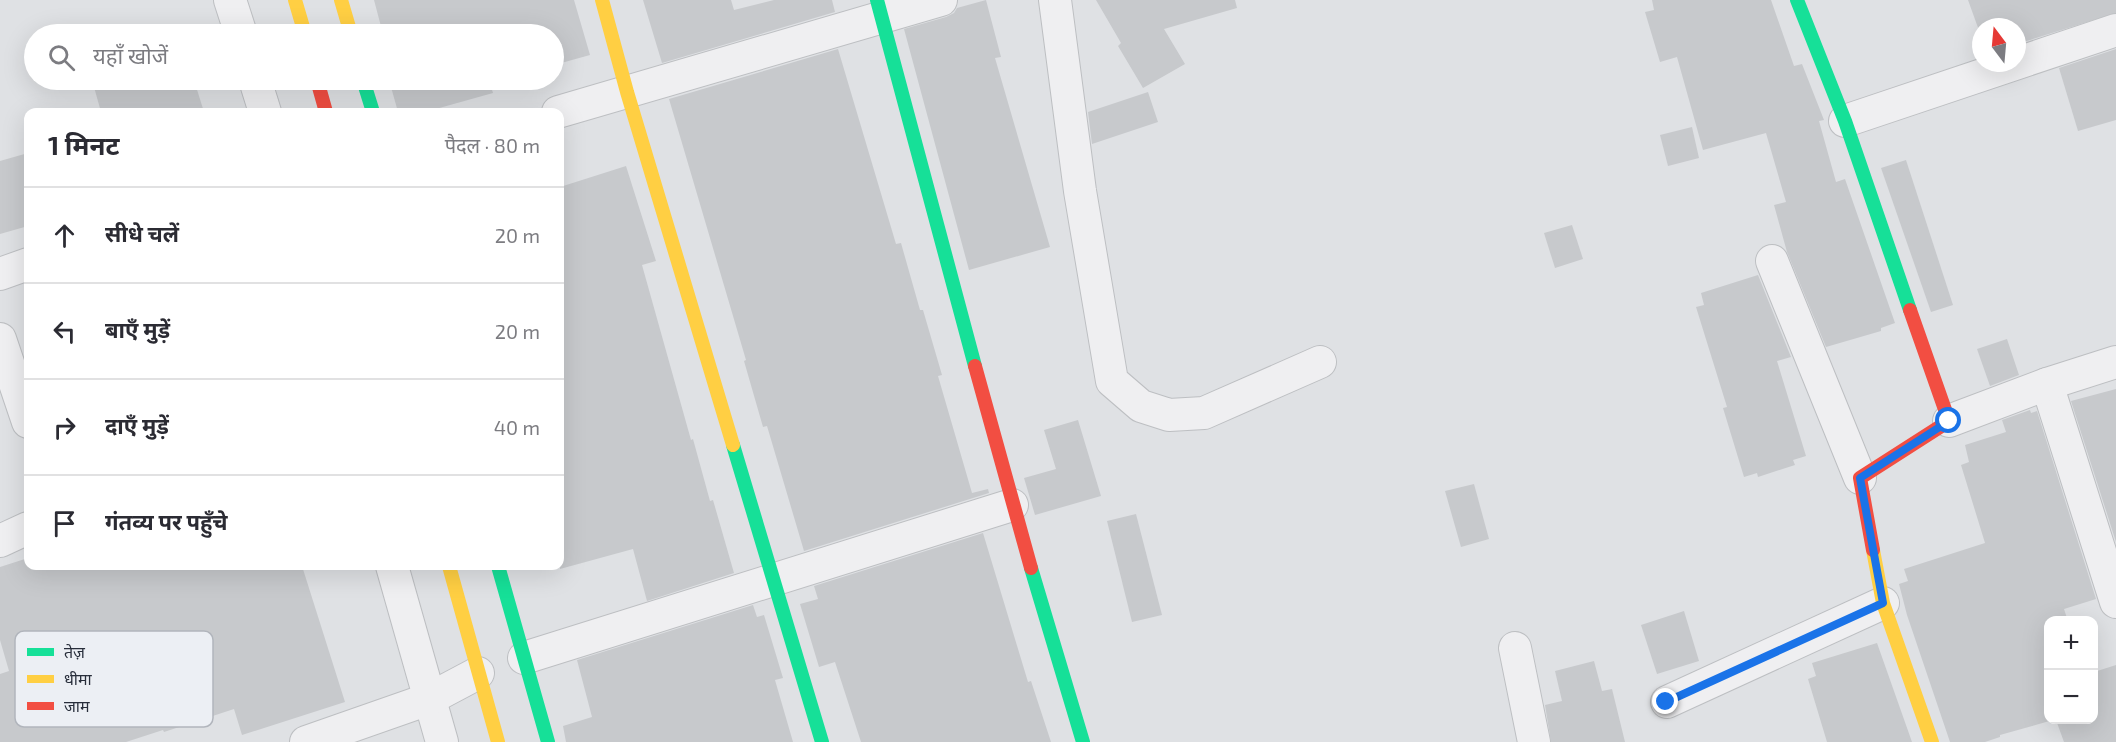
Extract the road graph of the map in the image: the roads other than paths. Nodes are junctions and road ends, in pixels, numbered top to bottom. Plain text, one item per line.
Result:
1 (230, 0) edge
2 (295, 0) edge
3 (341, 0) edge
4 (602, 0) edge
5 (941, 0) edge
6 (1054, 0) edge
7 (1797, 0) edge
8 (879, 9) edge
9 (238, 24) edge
10 (301, 24) edge
11 (348, 24) edge
12 (2116, 30) edge
13 (258, 90) edge
14 (320, 90) edge
15 (366, 90) edge
16 (627, 93) junction
17 (264, 108) edge
18 (325, 108) edge
19 (372, 108) edge
20 (564, 110) edge
21 (1845, 121) junction
22 (1772, 261) dead end
23 (24, 265) edge
24 (0, 274) edge
25 (0, 339) edge
26 (1320, 362) dead end
27 (2116, 362) edge
28 (2047, 384) junction
29 (24, 410) edge
30 (1949, 421) junction
31 (1860, 478) junction
32 (1012, 505) junction
33 (24, 530) edge
34 (0, 541) edge
35 (393, 570) edge
36 (450, 570) edge
37 (499, 570) edge
38 (774, 579) junction
39 (2116, 602) edge
40 (1883, 603) junction
41 (1515, 648) dead end
42 (524, 658) junction
43 (478, 673) junction
44 (429, 699) junction
45 (1666, 702) dead end
46 (306, 742) edge
47 (442, 742) edge
48 (498, 742) edge
49 (548, 742) edge
50 (822, 742) edge
51 (1083, 742) edge
52 (1533, 742) edge
53 (1932, 742) edge

1 - 9 street
2 - 10 street
3 - 11 street
4 - 16 street
5 - 8 street
6 - 26 street
7 - 21 street
8 - 16 street
8 - 32 street
12 - 21 street
13 - 17 street
14 - 18 street
15 - 19 street
16 - 20 street
16 - 38 street
21 - 30 street
22 - 31 street
23 - 24 street
25 - 29 street
27 - 28 street
28 - 30 street
28 - 39 street
30 - 31 street
31 - 40 street
32 - 38 street
32 - 51 street
33 - 34 street
35 - 44 street
36 - 43 street
37 - 42 street
38 - 42 street
38 - 50 street
40 - 45 street
40 - 53 street
41 - 52 street
42 - 49 street
43 - 44 street
43 - 48 street
44 - 46 street
44 - 47 street

